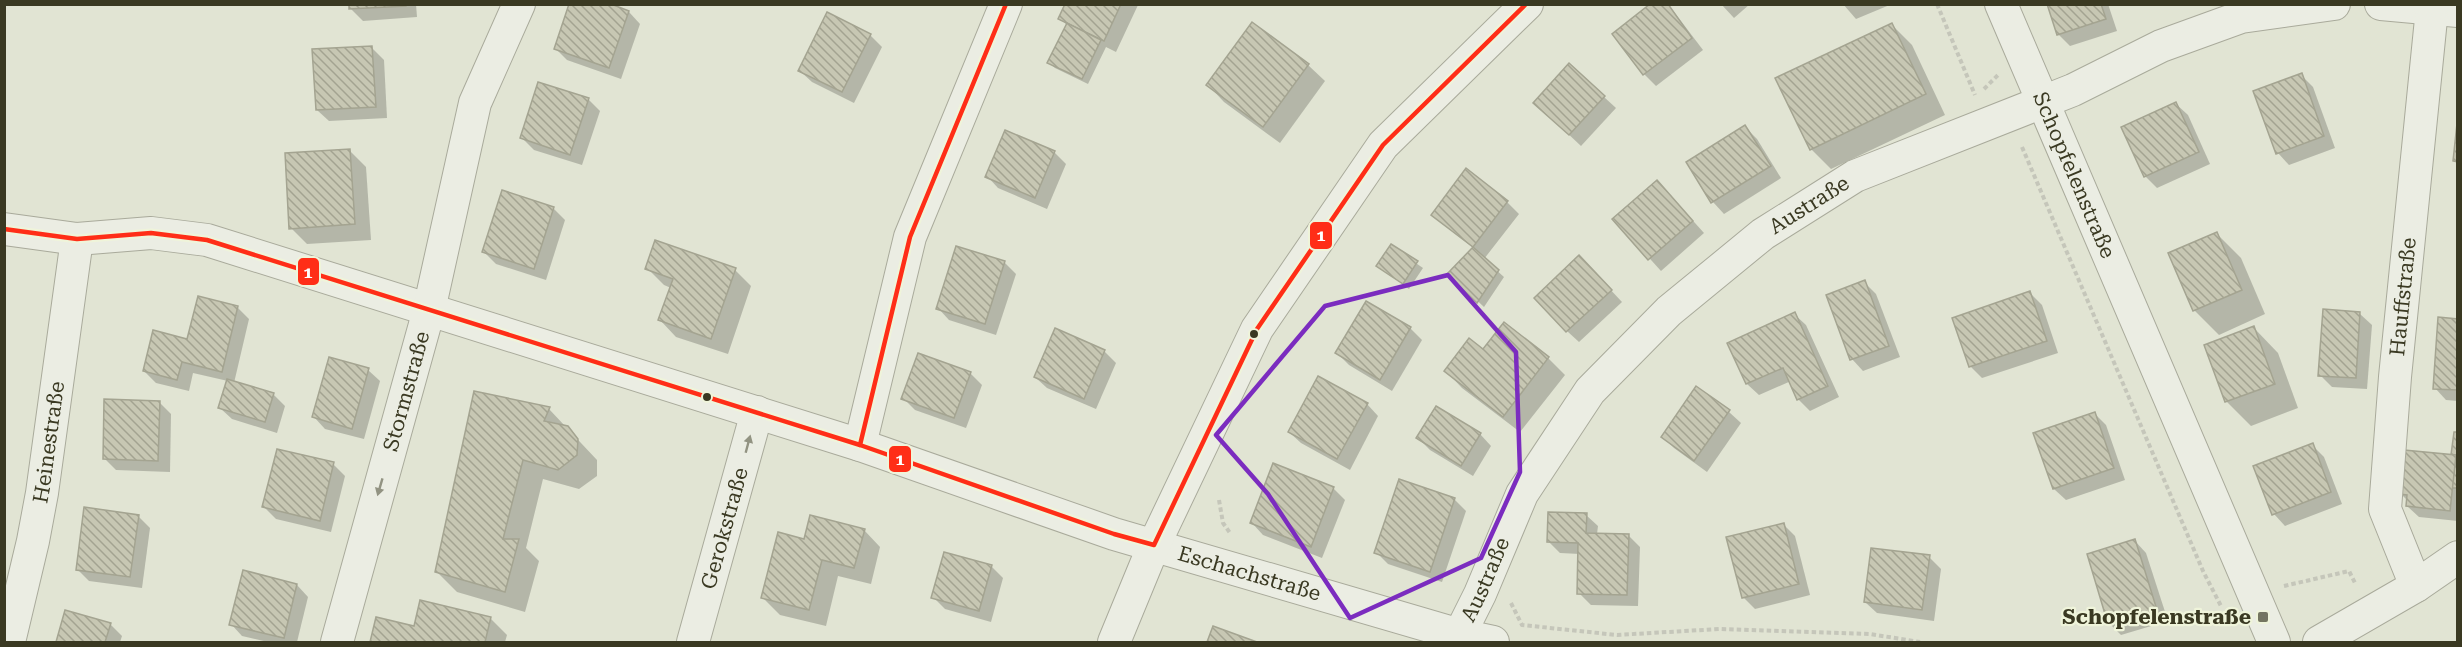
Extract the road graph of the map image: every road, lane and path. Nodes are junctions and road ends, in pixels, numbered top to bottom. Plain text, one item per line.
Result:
1 (519, 4) edge
2 (1006, 4) edge
3 (1527, 4) edge
4 (2001, 4) edge
5 (2334, 4) edge
6 (2380, 4) edge
7 (2440, 8) edge
8 (2002, 70) dead end
9 (1976, 98) dead end
10 (2042, 102) junction
11 (2015, 147) dead end
12 (4, 229) edge
13 (77, 239) junction
14 (429, 309) junction
15 (757, 412) junction
16 (860, 445) junction
17 (19, 541) edge
18 (1154, 545) junction
19 (2457, 557) edge
20 (2416, 586) junction
21 (2283, 587) dead end
22 (2357, 588) dead end
23 (1511, 598) dead end
24 (2223, 612) dead end
25 (1458, 639) edge
26 (9, 642) edge
27 (337, 642) edge
28 (693, 642) edge
29 (1114, 642) edge
30 (1493, 642) edge
31 (1920, 642) edge
32 (2274, 642) edge
33 (2319, 642) edge

1 - 14 street, Stormstraße
2 - 16 street
3 - 18 street
4 - 10 street, Schopfelenstraße
5 - 10 street, Austraße
6 - 7 street
7 - 20 street, Hauffstraße
8 - 9 path
10 - 25 street, Austraße
10 - 32 street, Schopfelenstraße
11 - 24 path
12 - 13 street, Eschachstraße
13 - 14 street, Eschachstraße
13 - 17 street, Heinestraße
14 - 15 street, Eschachstraße
14 -> 27 street, Stormstraße
15 - 16 street, Eschachstraße
28 -> 15 street, Gerokstraße
16 - 18 street, Eschachstraße
17 - 26 street, Heinestraße
18 - 25 street, Eschachstraße
18 - 29 street
19 - 20 street
20 - 33 street
21 - 22 path
23 - 31 path
25 - 30 street, Eschachstraße

